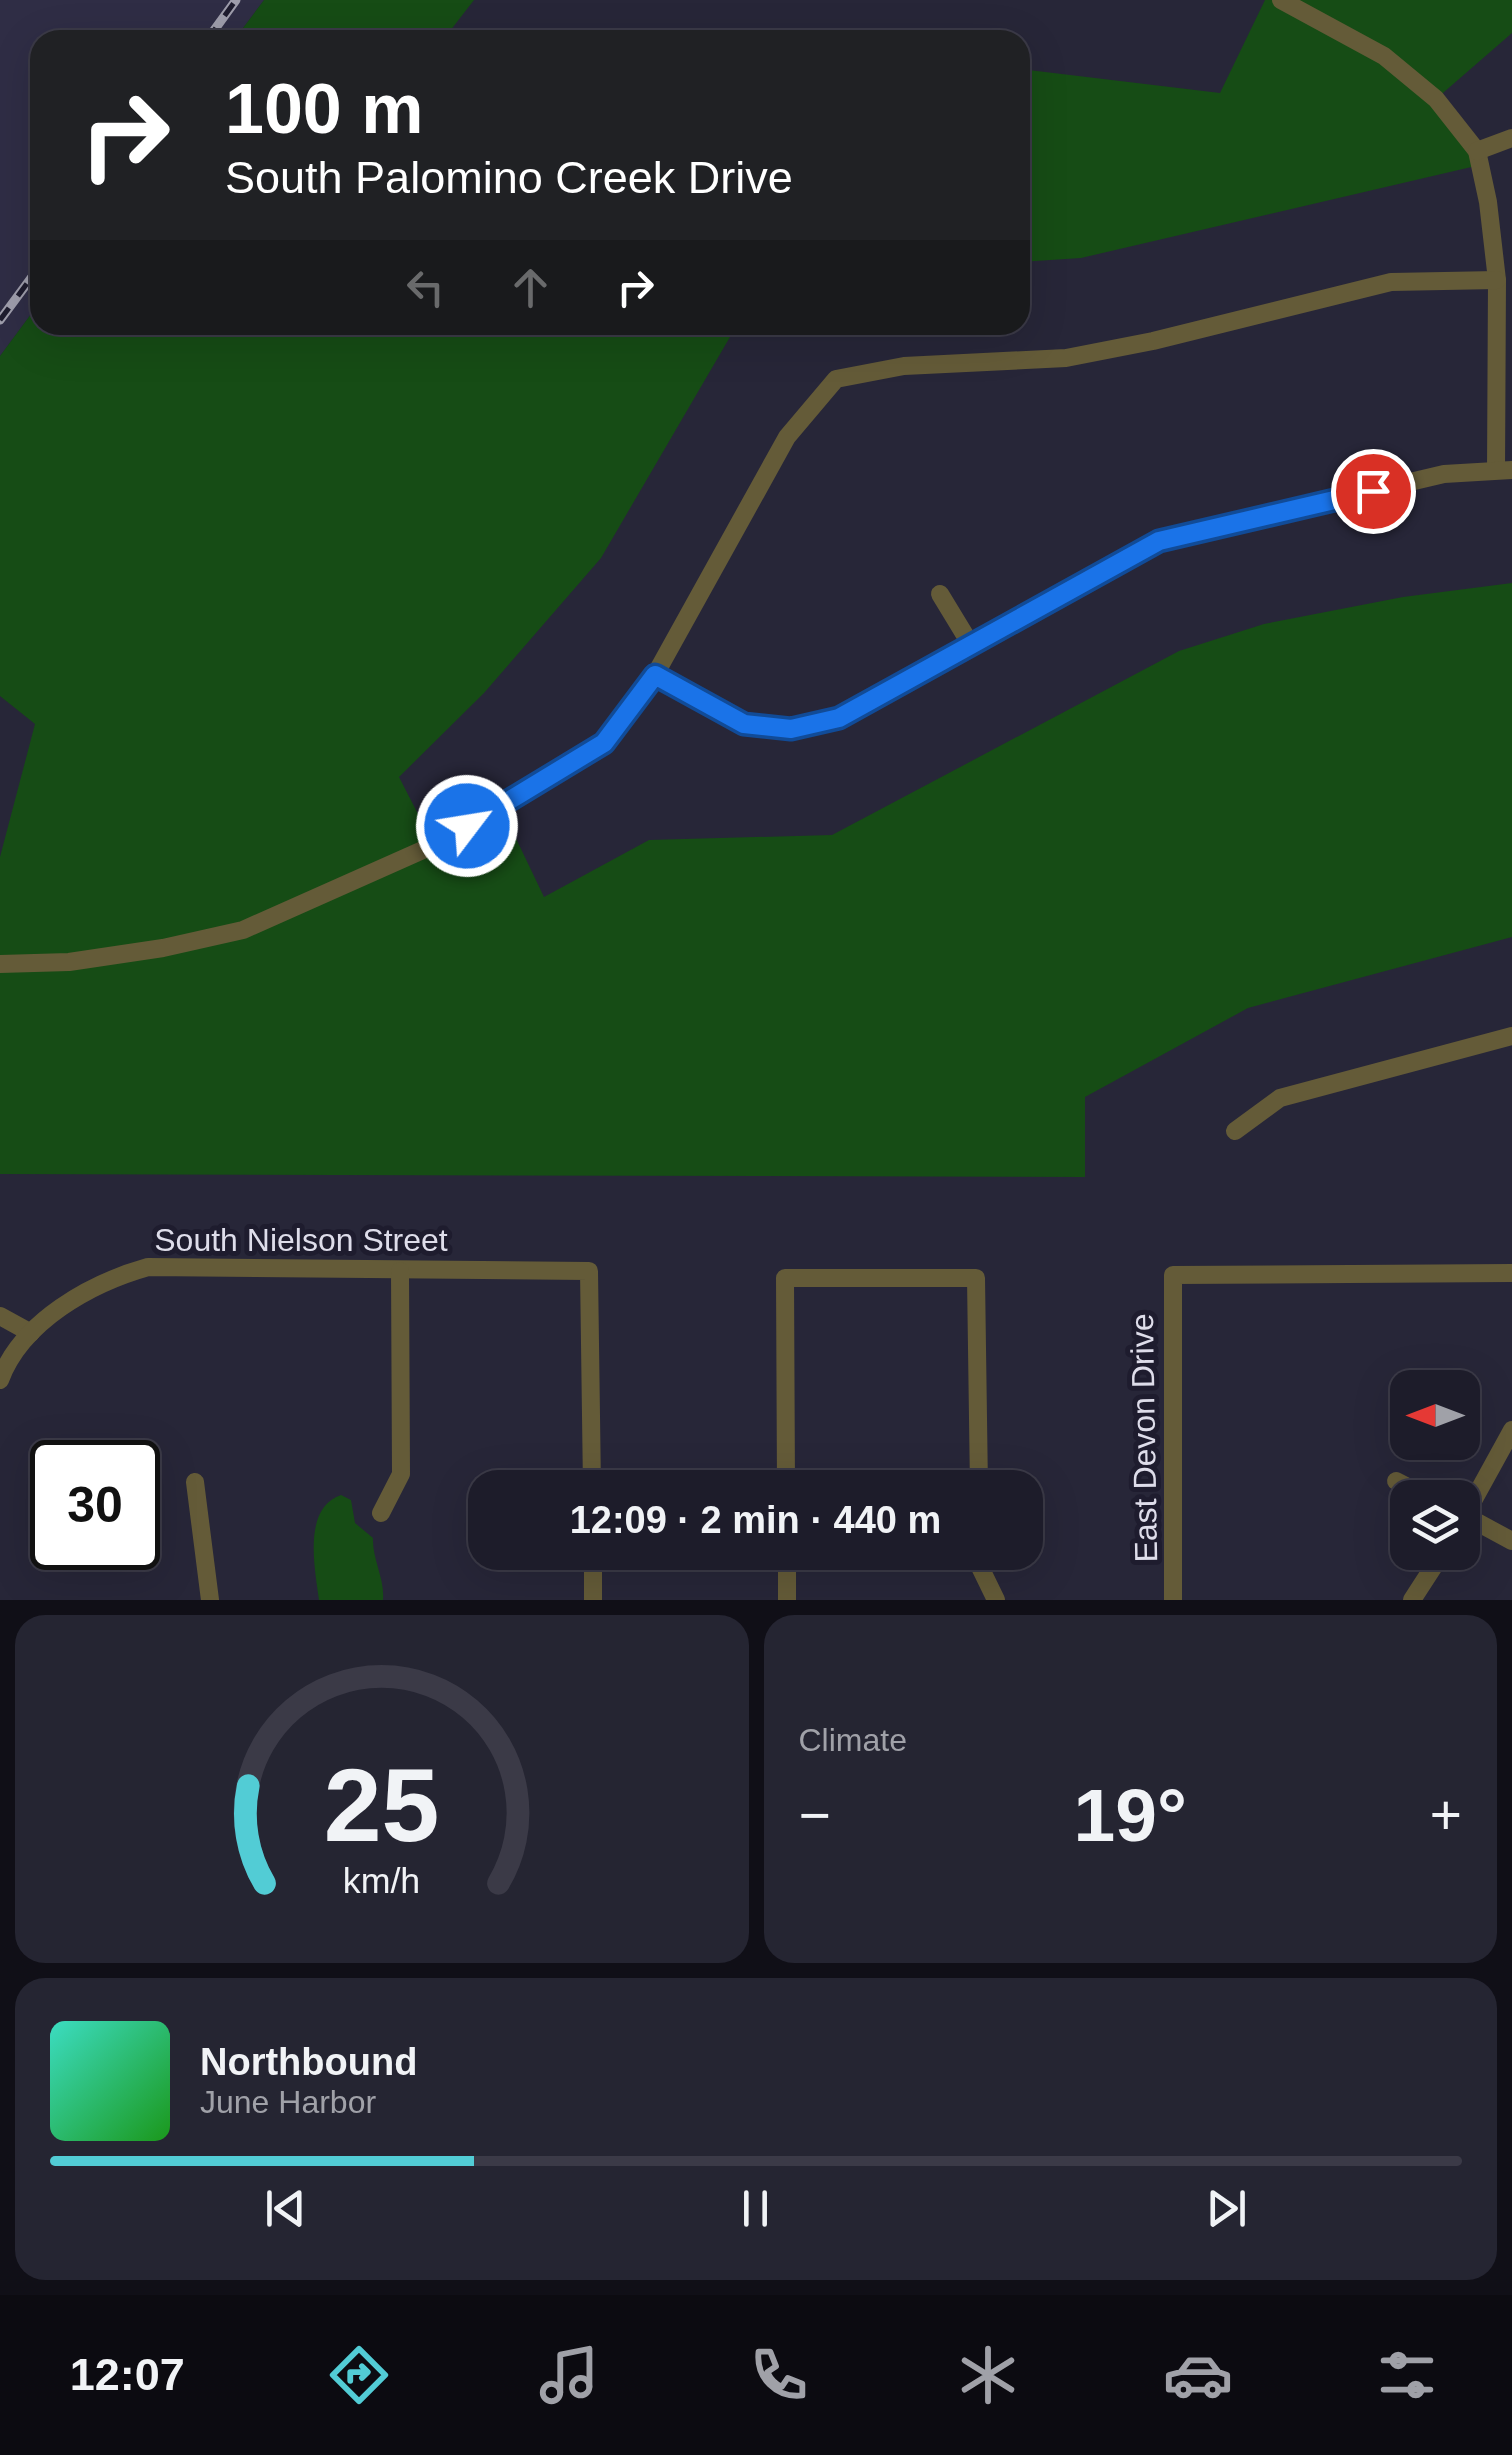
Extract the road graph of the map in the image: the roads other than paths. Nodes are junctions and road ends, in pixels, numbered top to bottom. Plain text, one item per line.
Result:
1 (1282, 0) edge
2 (1512, 138) edge
3 (1477, 151) junction
4 (1497, 280) junction
5 (1504, 470) edge
6 (940, 594) dead end
7 (971, 645) junction
8 (655, 675) junction
9 (0, 964) edge
10 (1512, 1036) edge
11 (1235, 1131) dead end
12 (400, 1270) junction
13 (1512, 1273) edge
14 (0, 1316) edge
15 (31, 1332) junction
16 (0, 1380) edge
17 (1512, 1430) edge
18 (592, 1470) edge
19 (786, 1470) edge
20 (979, 1470) edge
21 (194, 1482) dead end
22 (1480, 1488) edge
23 (381, 1512) dead end
24 (1480, 1525) edge
25 (1512, 1541) edge
26 (593, 1570) edge
27 (786, 1570) edge
28 (981, 1570) edge
29 (1431, 1570) edge
30 (210, 1600) edge
31 (594, 1600) edge
32 (787, 1600) edge
33 (996, 1600) edge
34 (1174, 1600) edge
35 (1412, 1600) edge

1 - 3 street
2 - 3 street
3 - 4 street
4 - 5 street
4 - 8 street
5 - 7 street
6 - 7 street
7 - 8 street
8 - 9 street
10 - 11 street
12 - 15 street, South Nielson Street
12 - 18 street, South Nielson Street
12 - 23 street
13 - 34 street, East Devon Drive
14 - 15 street
15 - 16 street, South Nielson Street
17 - 22 street
19 - 20 street
21 - 30 street
24 - 25 street
26 - 31 street
27 - 32 street
28 - 33 street
29 - 35 street

